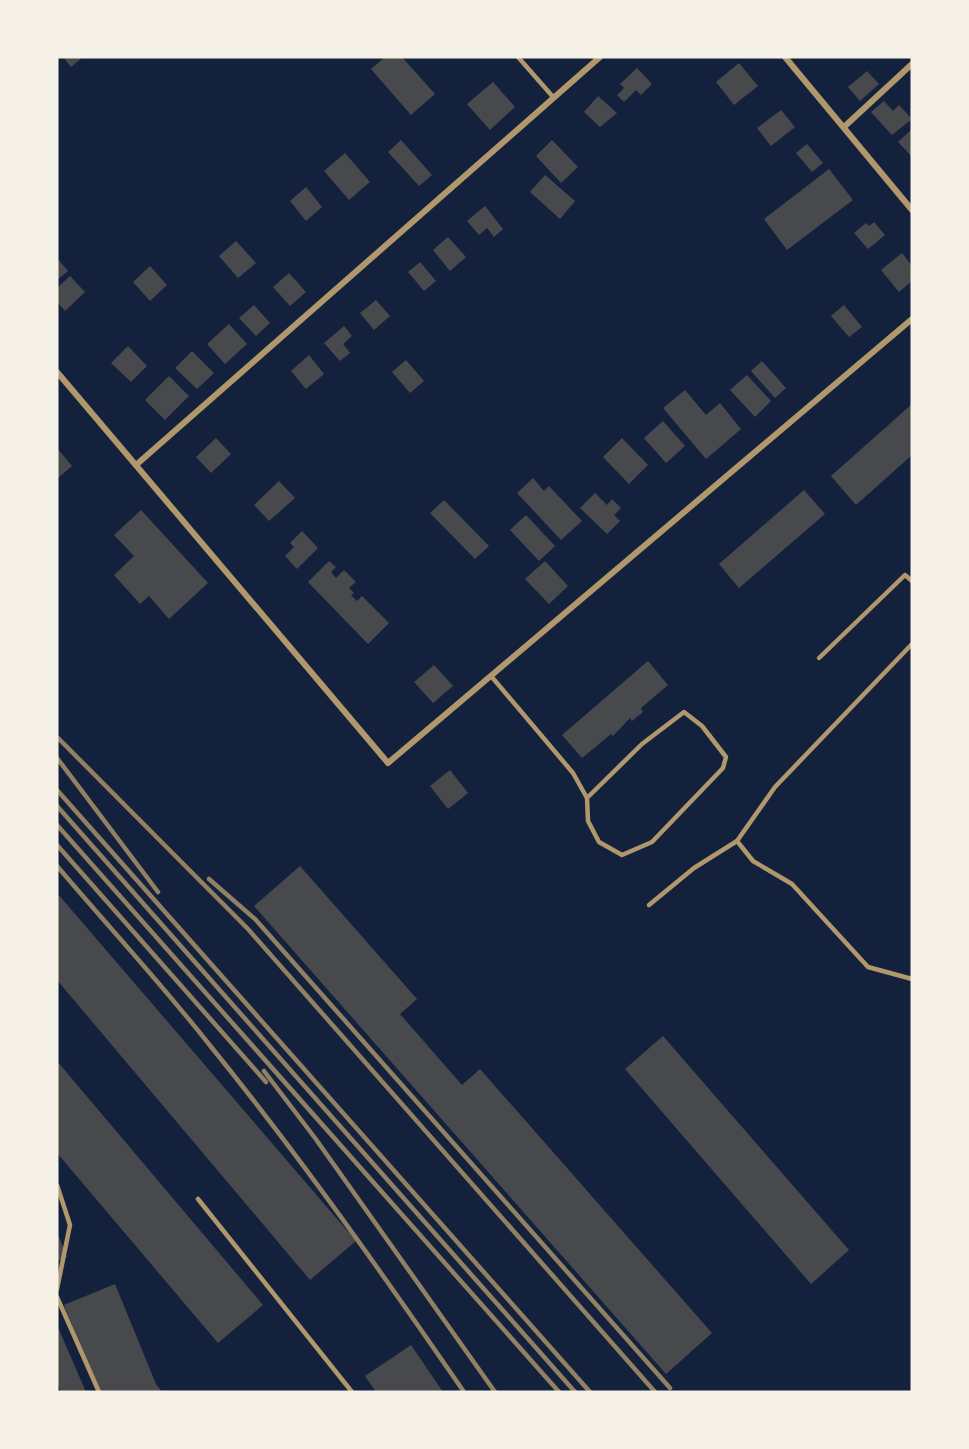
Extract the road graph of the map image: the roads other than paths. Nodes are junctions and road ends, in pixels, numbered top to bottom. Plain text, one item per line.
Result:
1 (518, 57) edge
2 (600, 57) edge
3 (785, 57) edge
4 (912, 64) edge
5 (554, 98) junction
6 (844, 127) junction
7 (912, 210) edge
8 (912, 319) edge
9 (57, 372) edge
10 (136, 465) junction
11 (912, 581) edge
12 (912, 644) edge
13 (819, 658) dead end
14 (491, 676) junction
15 (587, 798) junction
16 (738, 841) junction
17 (649, 905) dead end
18 (912, 979) edge
19 (57, 1184) edge
20 (198, 1199) dead end
21 (57, 1289) edge
22 (57, 1297) edge
23 (99, 1392) edge
24 (352, 1392) edge

1 - 5 lane
2 - 5 street
3 - 6 street
4 - 6 street
5 - 10 street
6 - 7 street
8 - 14 street
9 - 10 street
10 - 14 street
11 - 13 lane
12 - 16 lane
14 - 15 lane
15 - 15 lane
16 - 17 lane
16 - 18 lane
19 - 21 lane
20 - 24 lane
22 - 23 lane

